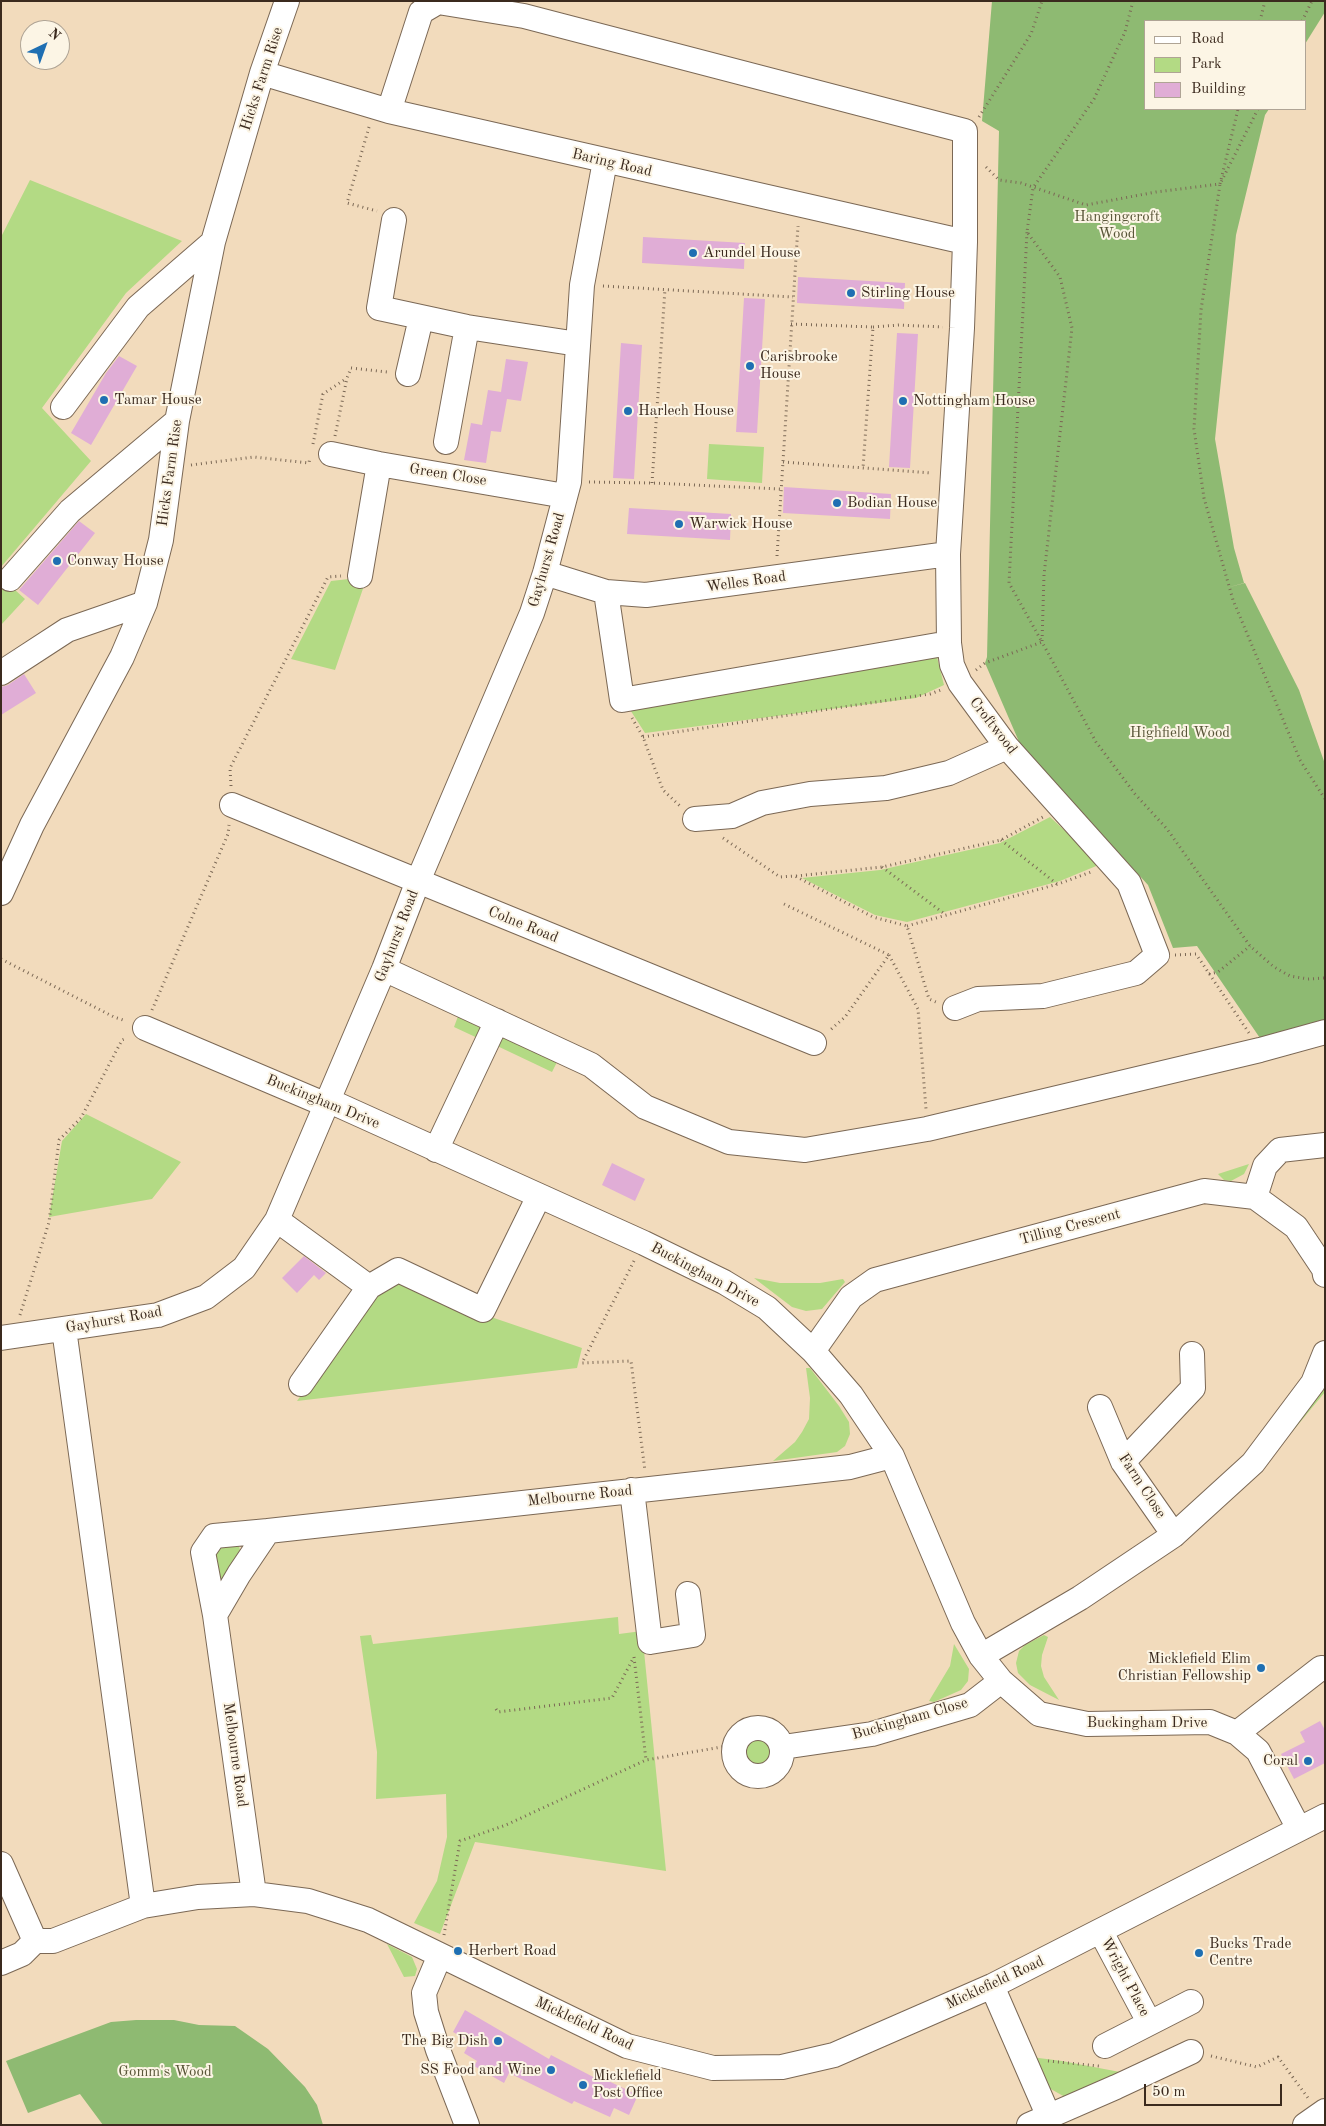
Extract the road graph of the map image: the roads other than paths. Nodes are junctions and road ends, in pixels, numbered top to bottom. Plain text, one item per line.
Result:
1 (287, 1) edge
2 (262, 73) junction
3 (382, 109) junction
4 (605, 162) junction
5 (394, 220) road end
6 (212, 242) junction
7 (965, 242) junction
8 (421, 318) junction
9 (467, 327) junction
10 (578, 344) junction
11 (408, 374) road end
12 (63, 407) dead end
13 (177, 420) junction
14 (446, 442) dead end
15 (318, 451) road end
16 (378, 464) junction
17 (565, 496) junction
18 (948, 554) junction
19 (545, 573) junction
20 (360, 576) road end
21 (10, 579) dead end
22 (606, 592) junction
23 (145, 602) junction
24 (949, 643) junction
25 (1, 673) edge
26 (1007, 747) junction
27 (232, 805) road end
28 (695, 819) road end
29 (418, 881) junction
30 (1, 893) edge
31 (384, 969) junction
32 (955, 1008) road end
33 (497, 1021) junction
34 (145, 1028) road end
35 (1325, 1032) edge
36 (814, 1043) dead end
37 (326, 1103) junction
38 (1325, 1145) edge
39 (436, 1150) junction
40 (539, 1196) junction
41 (1255, 1197) junction
42 (276, 1220) junction
43 (1325, 1275) edge
44 (369, 1287) junction
45 (64, 1329) junction
46 (7, 1337) edge
47 (813, 1351) junction
48 (1325, 1353) edge
49 (1192, 1354) dead end
50 (301, 1384) dead end
51 (1100, 1407) dead end
52 (892, 1456) junction
53 (1123, 1462) junction
54 (640, 1489) junction
55 (268, 1531) junction
56 (1174, 1536) junction
57 (688, 1594) dead end
58 (215, 1615) junction
59 (981, 1656) junction
60 (1321, 1668) dead end
61 (1001, 1681) junction
62 (1237, 1733) junction
63 (783, 1747) junction
64 (1325, 1816) edge
65 (1299, 1829) junction
66 (1, 1864) edge
67 (254, 1894) junction
68 (143, 1906) junction
69 (1101, 1932) junction
70 (35, 1941) junction
71 (440, 1955) junction
72 (1, 1964) edge
73 (992, 1986) junction
74 (1191, 2002) dead end
75 (1149, 2022) junction
76 (1105, 2046) dead end
77 (1191, 2052) road end
78 (1317, 2106) edge
79 (1039, 2121) edge
80 (467, 2125) edge
81 (1305, 2125) edge

1 - 2 street, Hicks Farm Rise
2 - 3 street, Baring Road
2 - 6 street, Hicks Farm Rise
3 - 4 street, Baring Road
3 - 7 street, Croftwood
4 - 7 street, Baring Road
4 - 10 street, Gayhurst Road
5 - 8 street
6 - 12 street
6 - 13 street, Hicks Farm Rise
7 - 18 street, Croftwood
8 - 9 street
8 - 11 street
9 - 10 street
9 - 14 street
10 - 17 street, Gayhurst Road
13 - 21 street
13 - 23 street, Hicks Farm Rise
15 - 16 street, Green Close
16 - 17 street, Green Close
16 - 20 street
17 - 19 street, Gayhurst Road
18 - 22 street, Welles Road
18 - 24 street, Croftwood
19 - 22 street, Welles Road
19 - 29 street, Gayhurst Road
22 - 24 street
23 - 25 street
23 - 30 street, Hicks Farm Rise
24 - 26 street, Croftwood
26 - 28 street
26 - 32 street, Croftwood
27 - 29 street, Colne Road
29 - 31 street, Gayhurst Road
29 - 36 street, Colne Road
31 - 33 street
31 - 37 street, Gayhurst Road
33 - 35 street
33 - 39 street
34 - 37 street, Buckingham Drive
37 - 39 street, Buckingham Drive
37 - 42 street, Gayhurst Road
38 - 41 street
39 - 40 street, Buckingham Drive
40 - 44 street
40 - 47 street, Buckingham Drive
41 - 43 street, Tilling Crescent
41 - 47 street, Tilling Crescent
42 - 44 street
42 - 45 street, Gayhurst Road
44 - 50 street
45 - 46 street, Gayhurst Road
45 - 68 street
47 - 52 street, Buckingham Drive
48 - 56 street
49 - 53 street
51 - 53 street, Farm Close
52 - 54 street, Melbourne Road
52 - 59 street, Buckingham Drive
53 - 56 street, Farm Close
54 - 55 street, Melbourne Road
54 - 57 street
55 - 58 street
55 - 58 street, Melbourne Road
56 - 59 street
58 - 67 street, Melbourne Road
59 - 61 street, Buckingham Drive
60 - 62 street
61 - 62 street, Buckingham Drive
61 - 63 street, Buckingham Close
62 - 65 street, Buckingham Drive
63 - 63 street
64 - 65 street, Micklefield Road
65 - 69 street, Micklefield Road
66 - 70 street
67 - 68 street, Micklefield Road
67 - 71 street, Micklefield Road
68 - 70 street, Micklefield Road
69 - 73 street, Micklefield Road
69 - 75 street, Wright Place
70 - 72 street
71 - 73 street, Micklefield Road
71 - 80 street
73 - 79 street
74 - 75 street, Wright Place
75 - 76 street, Wright Place
77 - 79 street
78 - 81 street

